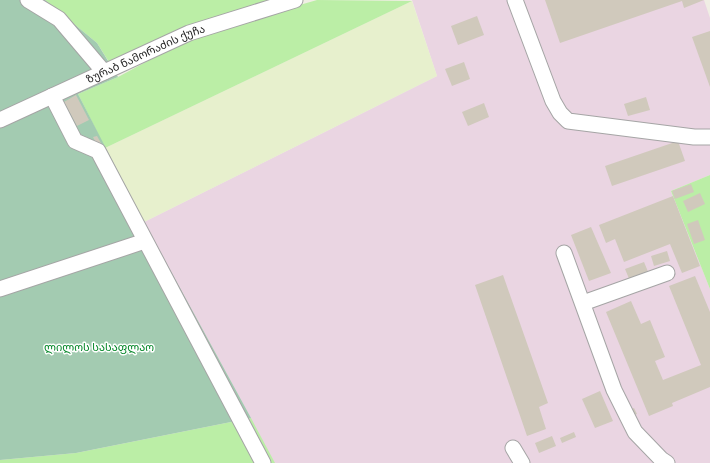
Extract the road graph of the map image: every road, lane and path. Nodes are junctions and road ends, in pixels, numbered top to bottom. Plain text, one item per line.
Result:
1 (28, 0) edge
2 (295, 0) edge
3 (515, 0) edge
4 (104, 72) junction
5 (52, 96) junction
6 (0, 120) edge
7 (710, 137) edge
8 (145, 241) junction
9 (564, 253) dead end
10 (667, 273) dead end
11 (0, 289) edge
12 (583, 303) junction
13 (513, 448) dead end
14 (263, 463) edge
15 (522, 463) edge
16 (667, 463) edge

1 - 4 street
2 - 4 street, ზურაბ ნამორაძის ქუჩა
3 - 7 street
4 - 5 street, ზურაბ ნამორაძის ქუჩა
5 - 6 street, ზურაბ ნამორაძის ქუჩა
5 - 8 street
8 - 11 street
8 - 14 street
9 - 12 street
10 - 12 street
12 - 16 street
13 - 15 street

